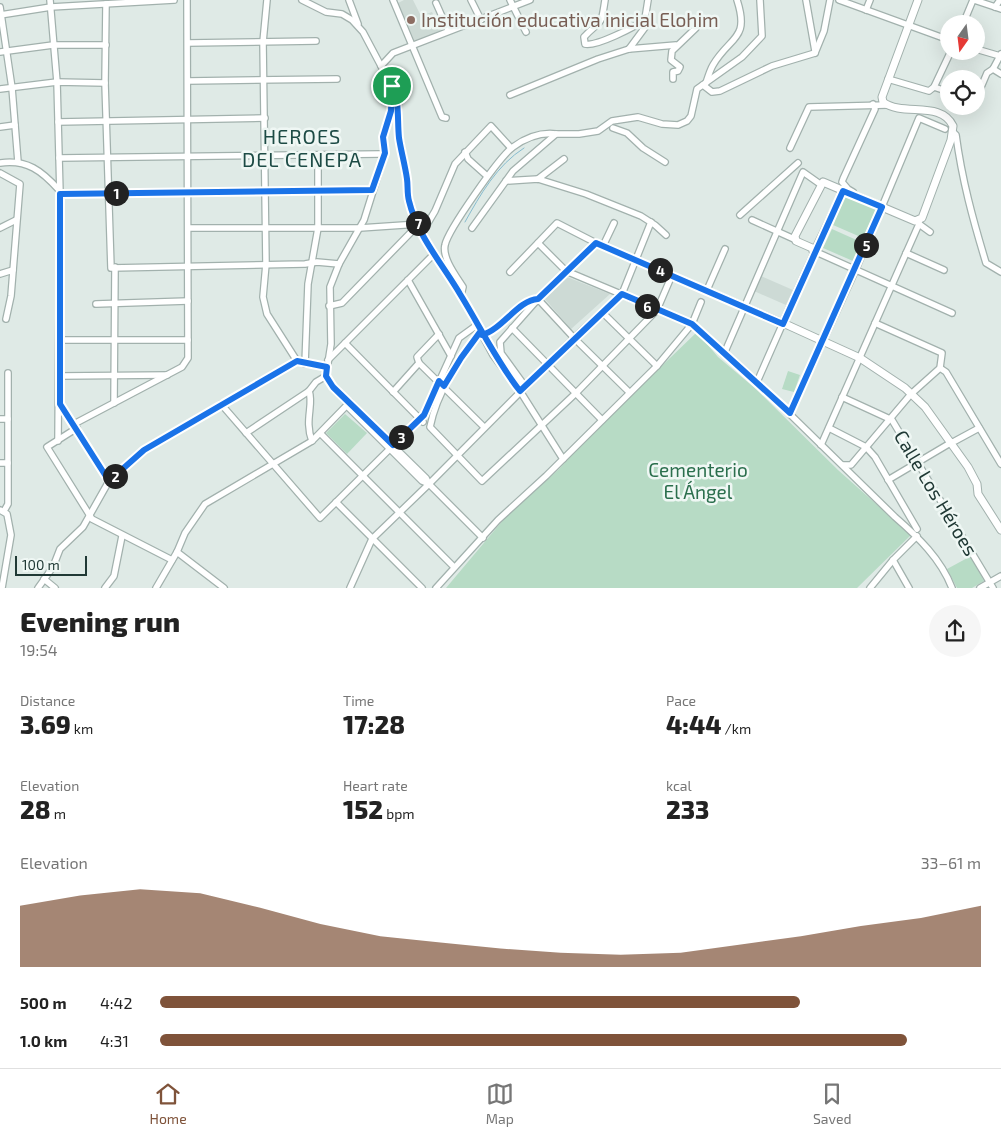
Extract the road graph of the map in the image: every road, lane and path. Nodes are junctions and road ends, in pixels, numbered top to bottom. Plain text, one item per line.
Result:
1 (50, 0) edge
2 (162, 0) edge
3 (174, 0) edge
4 (187, 0) edge
5 (266, 0) edge
6 (302, 0) edge
7 (349, 0) edge
8 (393, 0) edge
9 (471, 0) edge
10 (510, 0) edge
11 (530, 0) edge
12 (605, 0) edge
13 (648, 0) edge
14 (737, 0) edge
15 (760, 0) edge
16 (806, 0) edge
17 (830, 0) edge
18 (838, 0) edge
19 (870, 0) edge
20 (918, 0) edge
21 (974, 0) edge
22 (1000, 0) edge
23 (126, 1) edge
24 (88, 3) edge
25 (436, 3) dead end
26 (106, 4) junction
27 (0, 7) edge
28 (51, 7) junction
29 (514, 7) junction
30 (998, 8) edge
31 (866, 10) junction
32 (0, 15) edge
33 (967, 15) edge
34 (645, 19) junction
35 (481, 20) junction
36 (359, 26) junction
37 (909, 27) junction
38 (696, 28) dead end
39 (448, 30) junction
40 (526, 32) dead end
41 (940, 37) edge
42 (316, 41) dead end
43 (263, 42) junction
44 (188, 43) junction
45 (53, 45) junction
46 (413, 45) junction
47 (676, 45) junction
48 (106, 46) junction
49 (629, 49) junction
50 (985, 51) edge
51 (3, 52) edge
52 (815, 53) junction
53 (1000, 55) edge
54 (947, 60) edge
55 (381, 66) junction
56 (993, 69) junction
57 (1001, 74) edge
58 (264, 78) junction
59 (985, 78) edge
60 (337, 79) dead end
61 (673, 79) dead end
62 (888, 79) junction
63 (188, 81) junction
64 (58, 82) junction
65 (105, 83) junction
66 (392, 86) junction
67 (705, 86) junction
68 (934, 87) junction
69 (12, 88) junction
70 (0, 89) edge
71 (940, 89) edge
72 (510, 94) dead end
73 (873, 104) junction
74 (887, 105) junction
75 (265, 118) junction
76 (446, 118) dead end
77 (188, 119) junction
78 (106, 121) junction
79 (58, 122) junction
80 (15, 125) junction
81 (0, 127) edge
82 (613, 128) dead end
83 (945, 129) dead end
84 (953, 132) junction
85 (556, 134) junction
86 (511, 148) junction
87 (790, 148) dead end
88 (465, 152) junction
89 (380, 154) dead end
90 (265, 155) junction
91 (318, 155) junction
92 (188, 157) junction
93 (59, 158) junction
94 (107, 158) junction
95 (564, 160) dead end
96 (18, 162) junction
97 (665, 162) dead end
98 (798, 163) dead end
99 (1, 164) edge
100 (0, 173) edge
101 (487, 176) junction
102 (538, 179) junction
103 (506, 181) junction
104 (820, 184) junction
105 (372, 190) junction
106 (318, 191) junction
107 (843, 191) junction
108 (60, 192) junction
109 (188, 192) junction
110 (265, 192) junction
111 (108, 193) junction
112 (854, 195) junction
113 (882, 207) junction
114 (740, 215) dead end
115 (16, 220) junction
116 (752, 220) dead end
117 (651, 222) junction
118 (919, 222) junction
119 (614, 223) dead end
120 (419, 224) junction
121 (0, 228) edge
122 (188, 228) junction
123 (318, 228) junction
124 (360, 228) junction
125 (472, 228) dead end
126 (264, 229) junction
127 (775, 232) junction
128 (930, 232) dead end
129 (422, 233) junction
130 (666, 235) dead end
131 (794, 239) junction
132 (538, 243) junction
133 (596, 243) junction
134 (603, 246) junction
135 (725, 249) dead end
136 (814, 251) junction
137 (434, 254) junction
138 (906, 254) junction
139 (637, 260) junction
140 (311, 263) junction
141 (266, 264) junction
142 (338, 264) junction
143 (188, 266) junction
144 (115, 268) junction
145 (856, 269) junction
146 (13, 270) junction
147 (944, 270) dead end
148 (566, 271) junction
149 (510, 272) dead end
150 (1001, 272) edge
151 (0, 274) edge
152 (672, 275) junction
153 (408, 280) junction
154 (892, 284) junction
155 (707, 290) junction
156 (461, 294) junction
157 (622, 294) junction
158 (538, 299) junction
159 (188, 302) junction
160 (702, 302) dead end
161 (115, 303) junction
162 (96, 304) dead end
163 (329, 306) junction
164 (745, 307) junction
165 (657, 310) junction
166 (602, 313) junction
167 (952, 313) dead end
168 (6, 319) dead end
169 (875, 323) junction
170 (692, 324) junction
171 (783, 324) junction
172 (512, 328) junction
173 (479, 329) junction
174 (438, 334) junction
175 (574, 338) junction
176 (630, 339) junction
177 (60, 340) junction
178 (115, 340) junction
179 (188, 340) junction
180 (822, 341) junction
181 (345, 343) junction
182 (724, 354) junction
183 (451, 356) junction
184 (860, 358) junction
185 (328, 360) junction
186 (297, 361) junction
187 (419, 363) junction
188 (305, 364) junction
189 (548, 364) junction
190 (603, 366) junction
191 (657, 366) junction
192 (327, 367) junction
193 (940, 368) junction
194 (8, 373) dead end
195 (114, 374) junction
196 (167, 375) junction
197 (60, 376) junction
198 (326, 376) junction
199 (757, 382) junction
200 (441, 384) junction
201 (525, 386) junction
202 (309, 391) junction
203 (520, 391) junction
204 (394, 392) junction
205 (629, 392) junction
206 (576, 393) junction
207 (911, 394) junction
208 (842, 397) junction
209 (114, 403) junction
210 (60, 404) junction
211 (221, 404) junction
212 (348, 404) junction
213 (790, 413) junction
214 (0, 419) edge
215 (8, 419) junction
216 (602, 420) junction
217 (889, 420) junction
218 (421, 421) junction
219 (540, 425) junction
220 (76, 426) junction
221 (484, 427) junction
222 (829, 428) junction
223 (979, 428) junction
224 (246, 432) junction
225 (321, 434) junction
226 (58, 440) junction
227 (312, 442) junction
228 (953, 442) junction
229 (820, 445) junction
230 (391, 447) junction
231 (866, 447) junction
232 (458, 455) junction
233 (562, 459) junction
234 (917, 462) junction
235 (0, 463) edge
236 (8, 463) junction
237 (272, 463) junction
238 (1001, 464) edge
239 (843, 465) junction
240 (362, 474) junction
241 (888, 480) junction
242 (109, 481) junction
243 (429, 484) junction
244 (336, 502) junction
245 (2, 510) edge
246 (399, 513) junction
247 (90, 517) junction
248 (1001, 530) edge
249 (917, 533) junction
250 (122, 536) junction
251 (483, 538) junction
252 (372, 539) junction
253 (177, 552) junction
254 (0, 554) edge
255 (9, 554) junction
256 (172, 560) junction
257 (893, 560) junction
258 (454, 567) junction
259 (1001, 576) edge
260 (44, 579) junction
261 (991, 585) edge
262 (2, 588) edge
263 (38, 588) edge
264 (56, 588) edge
265 (105, 588) edge
266 (156, 588) edge
267 (224, 588) edge
268 (350, 588) edge
269 (422, 588) edge
270 (436, 588) edge
271 (870, 588) edge
272 (909, 588) edge
273 (952, 588) edge
274 (980, 588) edge

1 - 28 street
2 - 3 street
2 - 23 street
4 - 44 street
5 - 43 street
6 - 36 street
7 - 36 street
8 - 46 street
9 - 35 street
10 - 29 street
11 - 29 street
12 - 34 street
13 - 34 street
14 - 67 street
15 - 67 street
16 - 52 street
17 - 52 street
18 - 31 street
19 - 31 street
20 - 37 street
21 - 30 street
21 - 33 street
22 - 30 street
23 - 26 street
24 - 26 street
24 - 28 street
25 - 39 street
26 - 48 street
27 - 32 street
28 - 32 street
28 - 45 street
29 - 35 street
29 - 40 street
31 - 37 street
32 - 51 street
34 - 49 street
35 - 39 street
36 - 55 street
37 - 41 street
37 - 62 street
38 - 47 street
39 - 46 street
42 - 43 street
43 - 44 street
43 - 58 street
44 - 63 street
45 - 48 street
45 - 51 street
45 - 64 street
46 - 55 street
46 - 76 street
47 - 49 street
47 - 61 street
48 - 65 street
49 - 72 street
50 - 53 street
51 - 69 street
52 - 67 street
53 - 56 street
54 - 68 street
55 - 66 street
56 - 57 street
56 - 59 street
58 - 60 street
58 - 63 street
58 - 75 street
62 - 68 street
62 - 74 street
63 - 77 street
64 - 65 street
64 - 69 street
64 - 79 street
65 - 78 street
66 - 105 street
66 - 120 street
67 - 85 street
68 - 71 street
69 - 70 street
69 - 80 street
73 - 74 street
73 - 87 street
73 - 112 street
74 - 84 street
75 - 77 street
75 - 90 street
77 - 78 street
77 - 92 street
78 - 79 street
78 - 94 street
79 - 93 street
80 - 81 street
80 - 96 street
82 - 97 street
83 - 113 street
84 - 118 street
84 - 150 street
85 - 86 street
85 - 103 street
86 - 88 street
86 - 101 street
88 - 101 street
88 - 129 street
89 - 91 street
90 - 91 street
90 - 92 street
90 - 110 street
91 - 106 street
92 - 94 street
92 - 109 street
93 - 94 street
93 - 108 street
94 - 111 street
95 - 102 street
96 - 99 street
96 - 108 street
98 - 114 street
100 - 115 street
101 - 156 street
102 - 103 street
102 - 117 street
103 - 125 street
104 - 107 street
104 - 127 street
104 - 131 street
105 - 106 street
105 - 124 street
106 - 110 street
106 - 123 street
107 - 112 street
107 - 136 street
108 - 111 street
108 - 177 street
109 - 110 street
109 - 111 street
109 - 122 street
110 - 126 street
111 - 144 street
112 - 113 street
113 - 118 street
113 - 145 street
115 - 121 street
115 - 146 street
116 - 127 street
117 - 130 street
117 - 139 street
118 - 128 street
118 - 138 street
119 - 134 street
120 - 124 street
120 - 129 street
120 - 163 street
122 - 126 street
122 - 143 street
123 - 124 street
123 - 126 street
123 - 140 street
124 - 142 street
126 - 141 street
127 - 131 street
127 - 164 street
129 - 137 street
131 - 136 street
132 - 133 street
132 - 148 street
132 - 149 street
133 - 134 street
133 - 148 street
134 - 139 street
135 - 155 street
136 - 145 street
136 - 171 street
137 - 153 street
137 - 156 street
138 - 147 street
138 - 154 street
139 - 152 street
139 - 157 street
140 - 141 street
140 - 142 street
140 - 188 street
141 - 143 street
141 - 186 street
142 - 163 street
143 - 144 street
143 - 159 street
144 - 161 street
145 - 154 street
145 - 180 street
146 - 151 street
146 - 168 street
148 - 157 street
148 - 158 street
152 - 155 street
152 - 165 street
153 - 174 street
153 - 181 street
154 - 167 street
154 - 169 street
155 - 164 street
156 - 173 street
157 - 165 street
157 - 166 street
158 - 172 street
158 - 173 street
158 - 175 street
159 - 161 street
159 - 179 street
160 - 170 street
161 - 162 street
161 - 178 street
163 - 185 street
164 - 171 street
164 - 182 street
165 - 170 street
165 - 176 street
166 - 175 street
166 - 176 street
169 - 184 street
169 - 193 street
170 - 182 street
170 - 191 street
171 - 180 street
171 - 199 street
172 - 189 street
172 - 201 street
173 - 183 street
173 - 200 street
173 - 203 street
174 - 183 street
174 - 187 street
175 - 189 street
175 - 190 street
176 - 190 street
176 - 191 street
177 - 178 street
177 - 197 street
178 - 179 street
178 - 195 street
179 - 196 street
180 - 184 street
180 - 213 street
181 - 185 street
181 - 204 street
182 - 199 street
183 - 200 street
184 - 207 street
184 - 208 street
185 - 192 street
186 - 188 street
186 - 211 street
187 - 200 street
187 - 204 street
188 - 192 street
189 - 201 street
189 - 206 street
190 - 205 street
190 - 206 street
191 - 205 street
192 - 198 street
193 - 207 street
193 - 223 street
194 - 215 street
195 - 196 street
195 - 197 street
195 - 209 street
196 - 209 street
197 - 210 street
198 - 202 street
198 - 212 street
199 - 213 street
200 - 218 street
200 - 221 street
200 - 232 street
201 - 203 street
202 - 224 street
202 - 227 street
203 - 219 street
203 - 221 street
204 - 218 street
205 - 216 street
206 - 216 street
206 - 219 street
207 - 217 street
207 - 228 street
208 - 217 street, Calle Los Héroes
208 - 222 street
209 - 220 street
210 - 220 street
210 - 226 street
211 - 224 street
211 - 242 street
212 - 225 street
212 - 230 street
213 - 229 street
214 - 215 street
215 - 236 street
216 - 233 street
217 - 231 street
217 - 234 street, Calle Los Héroes
218 - 230 street
219 - 232 street
219 - 233 street
220 - 226 street
220 - 242 street
221 - 232 street
222 - 229 street
222 - 231 street
223 - 228 street
223 - 238 street
224 - 237 street
225 - 227 street
225 - 240 street
226 - 247 street
227 - 237 street
228 - 234 street
228 - 248 street
229 - 239 street
230 - 240 street
230 - 243 street
230 - 243 street
231 - 239 street
231 - 241 street
232 - 243 street
233 - 251 street
234 - 241 street
234 - 261 street, Calle Los Héroes
235 - 236 street
236 - 245 street
237 - 244 street
237 - 253 street
239 - 249 street
240 - 244 street
240 - 246 street
241 - 249 street
242 - 247 street
243 - 246 street
243 - 251 street
244 - 252 street
245 - 255 street
246 - 252 street
246 - 258 street
247 - 250 street
247 - 260 street
249 - 257 street
249 - 273 street
250 - 256 street
250 - 265 street
251 - 258 street
252 - 268 street
252 - 269 street
253 - 256 street
253 - 267 street
254 - 255 street
255 - 262 street
256 - 266 street
257 - 271 street
257 - 272 street
258 - 270 street
259 - 261 street
260 - 263 street
260 - 264 street
261 - 274 street

